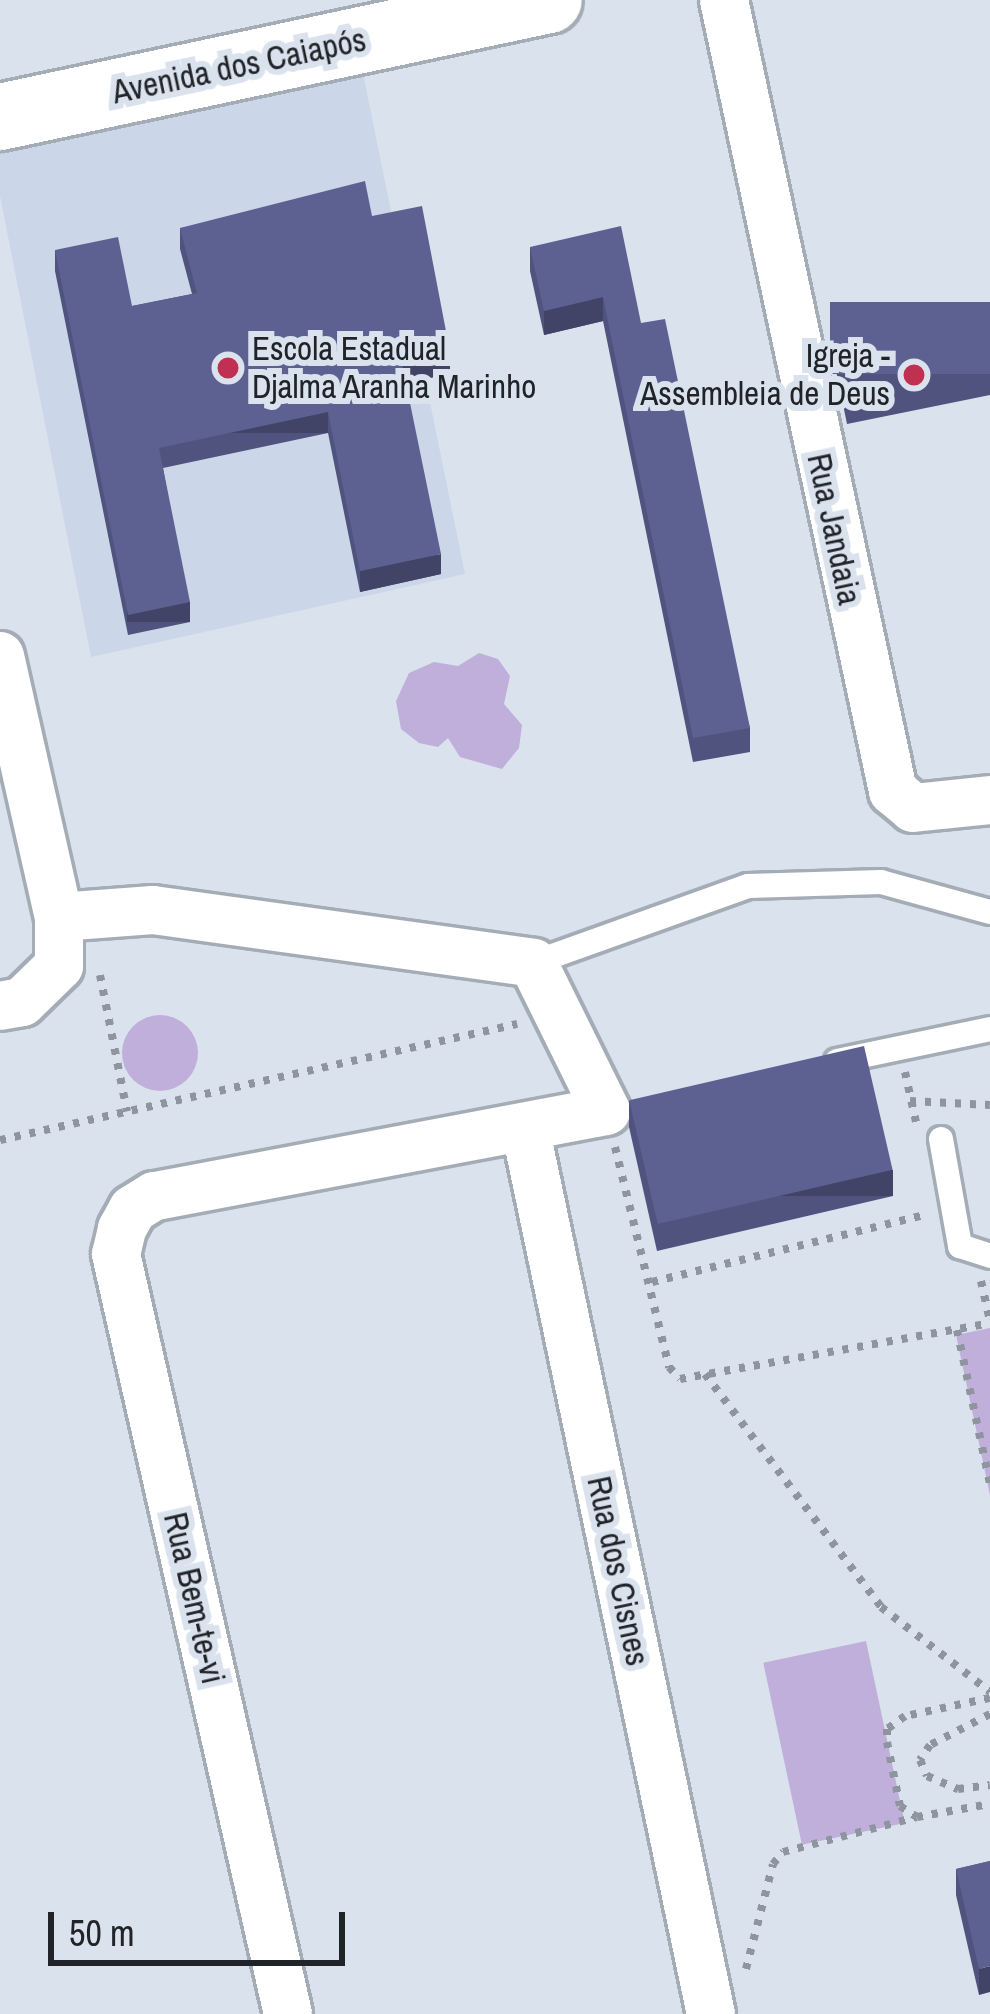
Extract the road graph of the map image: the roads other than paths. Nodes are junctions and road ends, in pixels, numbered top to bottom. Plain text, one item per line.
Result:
1 (549, 0) edge
2 (724, 0) edge
3 (0, 117) edge
4 (0, 656) edge
5 (990, 800) edge
6 (990, 912) edge
7 (74, 916) junction
8 (533, 962) junction
9 (11, 1004) edge
10 (990, 1028) edge
11 (810, 1067) edge
12 (525, 1127) junction
13 (941, 1139) road end
14 (990, 1256) edge
15 (726, 2002) edge
16 (288, 2014) edge

1 - 3 main road, Avenida dos Caiapós
2 - 5 street, Rua Jandaia
4 - 7 street
6 - 8 lane
7 - 8 street
7 - 9 street
8 - 12 street
10 - 11 lane
12 - 15 street, Rua dos Cisnes
12 - 16 street, Rua Bem-te-vi
13 - 14 lane

